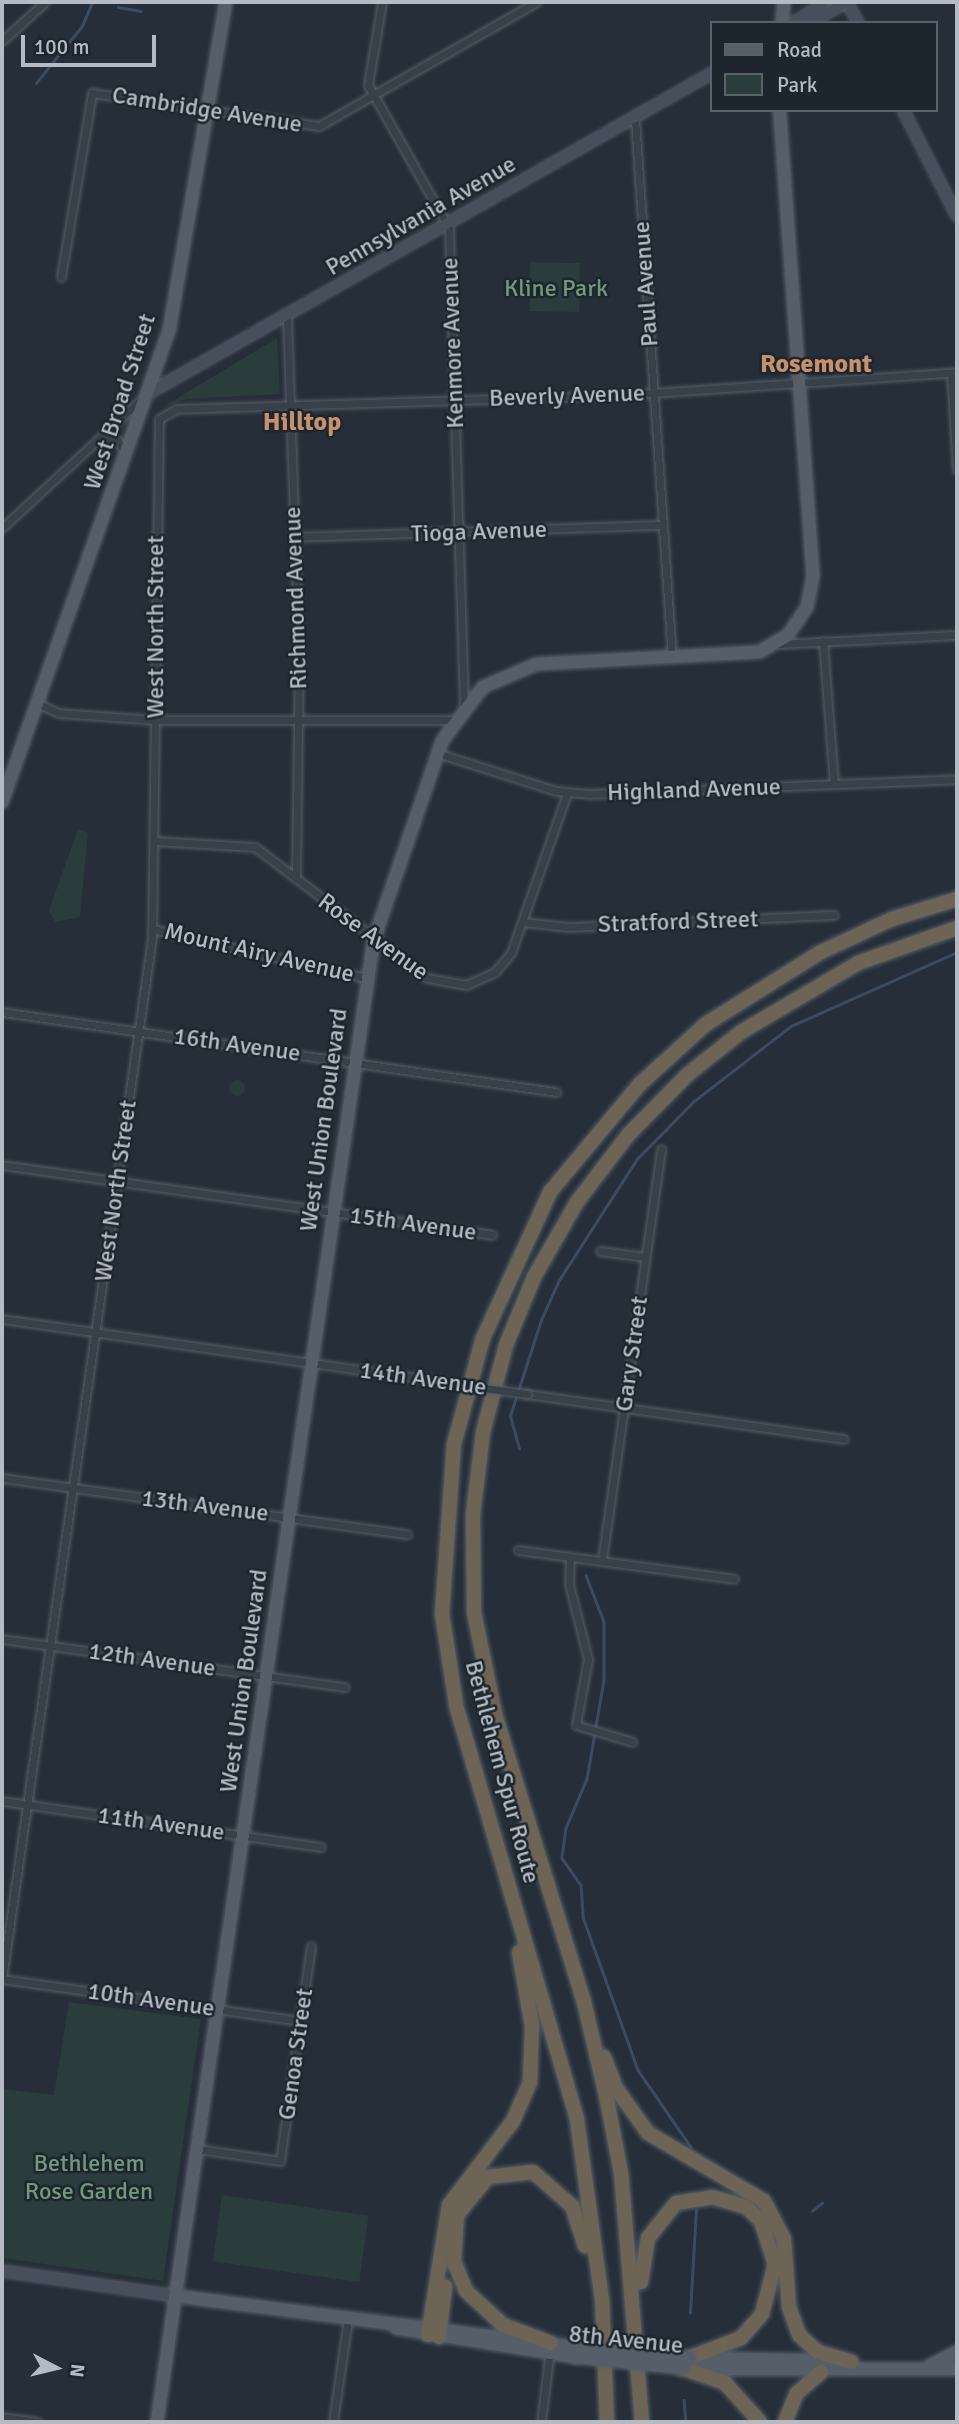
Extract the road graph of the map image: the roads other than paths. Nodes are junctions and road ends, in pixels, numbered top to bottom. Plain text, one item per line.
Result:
1 (45, 2) edge
2 (226, 2) edge
3 (382, 2) edge
4 (536, 2) edge
5 (784, 2) edge
6 (825, 2) edge
7 (847, 2) edge
8 (782, 21) edge
9 (797, 21) edge
10 (814, 21) edge
11 (857, 21) edge
12 (2, 41) edge
13 (710, 74) edge
14 (374, 94) junction
15 (207, 110) junction
16 (780, 112) edge
17 (904, 112) edge
18 (635, 118) junction
19 (957, 216) edge
20 (448, 225) junction
21 (61, 278) dead end
22 (287, 317) junction
23 (954, 372) edge
24 (800, 383) junction
25 (149, 393) junction
26 (653, 393) junction
27 (455, 402) junction
28 (290, 405) junction
29 (176, 409) joint
30 (101, 437) junction
31 (127, 455) junction
32 (957, 470) edge
33 (663, 525) junction
34 (2, 528) edge
35 (459, 533) junction
36 (295, 537) junction
37 (957, 635) edge
38 (823, 641) junction
39 (777, 644) junction
40 (672, 659) junction
41 (37, 703) junction
42 (464, 706) junction
43 (156, 720) junction
44 (454, 720) junction
45 (298, 722) junction
46 (437, 753) junction
47 (957, 779) edge
48 (834, 784) junction
49 (567, 793) junction
50 (2, 802) edge
51 (155, 841) junction
52 (296, 879) junction
53 (957, 899) edge
54 (834, 915) dead end
55 (523, 922) junction
56 (957, 928) edge
57 (152, 929) junction
58 (374, 939) junction
59 (366, 978) junction
60 (2, 1012) edge
61 (139, 1032) junction
62 (353, 1062) junction
63 (556, 1092) dead end
64 (661, 1149) dead end
65 (2, 1165) edge
66 (117, 1183) junction
67 (332, 1213) junction
68 (492, 1235) dead end
69 (600, 1251) dead end
70 (645, 1257) junction
71 (2, 1320) edge
72 (94, 1333) junction
73 (311, 1363) junction
74 (624, 1408) junction
75 (844, 1439) dead end
76 (2, 1478) edge
77 (72, 1488) junction
78 (290, 1517) junction
79 (407, 1534) dead end
80 (518, 1550) dead end
81 (570, 1556) junction
82 (602, 1560) junction
83 (734, 1579) dead end
84 (2, 1639) edge
85 (50, 1646) junction
86 (265, 1676) junction
87 (345, 1687) dead end
88 (634, 1742) dead end
89 (2, 1801) edge
90 (27, 1804) junction
91 (243, 1836) junction
92 (321, 1847) dead end
93 (500, 1861) junction
94 (312, 1946) dead end
95 (2, 1979) edge
96 (584, 2002) junction
97 (218, 2009) junction
98 (301, 2021) junction
99 (198, 2149) junction
100 (452, 2237) junction
101 (2, 2271) edge
102 (176, 2296) junction
103 (348, 2319) junction
104 (434, 2332) junction
105 (550, 2348) junction
106 (957, 2352) edge
107 (686, 2363) junction
108 (835, 2364) junction
109 (922, 2368) junction
110 (957, 2370) edge
111 (641, 2385) junction
112 (607, 2406) junction
113 (2, 2417) edge
114 (38, 2422) edge
115 (157, 2422) edge
116 (333, 2422) edge
117 (541, 2422) edge
118 (607, 2422) edge
119 (642, 2422) edge
120 (760, 2422) edge
121 (785, 2422) edge

1 - 12 street
2 - 15 main road, West Broad Street
3 - 14 street, Kenmore Avenue
4 - 14 street, Cambridge Avenue
5 - 8 main road
6 - 9 street
7 - 10 street
7 - 11 street
13 - 18 street, Pennsylvania Avenue
14 - 15 street, Cambridge Avenue
14 - 20 street, Kenmore Avenue
15 - 21 street, Cambridge Avenue
15 - 25 main road, West Broad Street
16 - 24 main road, West Union Boulevard
17 - 19 street
18 - 20 street, Pennsylvania Avenue
18 - 26 street, Paul Avenue
20 - 22 street, Pennsylvania Avenue
20 - 27 street, Kenmore Avenue
22 - 25 street, Pennsylvania Avenue
22 - 28 street, Richmond Avenue
23 - 24 street, Beverly Avenue
23 - 32 street
24 - 26 street, Beverly Avenue
24 - 39 main road, West Union Boulevard
25 - 30 street
25 - 31 main road, West Broad Street
26 - 27 street, Beverly Avenue
26 - 33 street, Paul Avenue
27 - 28 street, Beverly Avenue
27 - 35 street, Kenmore Avenue
28 - 29 street, Beverly Avenue
28 - 36 street, Richmond Avenue
29 - 43 street, West North Street
30 - 31 street
30 - 34 street
31 - 41 main road, West Broad Street
33 - 35 street, Tioga Avenue
33 - 40 street, Paul Avenue
35 - 36 street, Tioga Avenue
35 - 42 street, Kenmore Avenue
36 - 45 street, Richmond Avenue
37 - 38 street
38 - 39 street
38 - 48 street
39 - 40 main road, West Union Boulevard
40 - 42 main road, West Union Boulevard
41 - 43 street
41 - 50 main road, West Broad Street
42 - 44 main road, West Union Boulevard
43 - 45 street
43 - 51 street, West North Street
44 - 45 street
44 - 46 main road, West Union Boulevard
45 - 52 street, Richmond Avenue
46 - 49 street, Highland Avenue
46 - 58 main road, West Union Boulevard
47 - 48 street, Highland Avenue
48 - 49 street, Highland Avenue
49 - 55 street, Rose Avenue
51 - 52 street, Rose Avenue
51 - 57 street, West North Street
52 - 58 street, Rose Avenue
53 - 93 highway, Bethlehem Spur Route
54 - 55 street, Stratford Street
55 - 58 street, Rose Avenue
56 - 96 highway, Bethlehem Spur Route
57 - 59 street, Mount Airy Avenue
57 - 61 street, West North Street
58 - 59 main road, West Union Boulevard
59 - 62 main road, West Union Boulevard
60 - 61 street, 16th Avenue
61 - 62 street, 16th Avenue
61 - 66 street, West North Street
62 - 63 street, 16th Avenue
62 - 67 main road, West Union Boulevard
64 - 70 street, Gary Street
65 - 66 street, 15th Avenue
66 - 67 street, 15th Avenue
66 - 72 street, West North Street
67 - 68 street, 15th Avenue
67 - 73 main road, West Union Boulevard
69 - 70 street
70 - 74 street, Gary Street
71 - 72 street, 14th Avenue
72 - 73 street, 14th Avenue
72 - 77 street, West North Street
73 - 74 street, 14th Avenue, bridge
73 - 78 main road, West Union Boulevard
74 - 75 street, 14th Avenue
74 - 82 street, Gary Street
76 - 77 street, 13th Avenue
77 - 78 street, 13th Avenue
77 - 85 street, West North Street
78 - 79 street, 13th Avenue
78 - 86 main road, West Union Boulevard
80 - 81 street
81 - 82 street
81 - 88 street
82 - 83 street
84 - 85 street, 12th Avenue
85 - 86 street, 12th Avenue
85 - 90 street, West North Street
86 - 87 street, 12th Avenue
86 - 91 main road, West Union Boulevard
89 - 90 street, 11th Avenue
90 - 91 street, 11th Avenue
90 - 95 street, West North Street
91 - 92 street, 11th Avenue
91 - 97 main road, West Union Boulevard
93 - 104 highway
93 - 112 highway, Bethlehem Spur Route
94 - 98 street, Genoa Street
95 - 97 street, 10th Avenue
96 - 108 highway
96 - 111 highway, Bethlehem Spur Route
97 - 98 street, 10th Avenue
97 - 99 main road, West Union Boulevard
98 - 99 street, Genoa Street
99 - 102 main road, West Union Boulevard
100 - 104 highway
100 - 105 highway
100 - 112 highway
101 - 102 street, 8th Avenue
102 - 103 main road, 8th Avenue
102 - 115 main road, West Union Boulevard
103 - 104 main road, 8th Avenue
103 - 116 street
104 - 105 main road, 8th Avenue
105 - 107 main road, 8th Avenue, bridge
105 - 117 street
106 - 109 main road
107 - 108 main road, 8th Avenue
107 - 111 highway
107 - 120 highway
108 - 109 main road, 8th Avenue
108 - 121 highway
109 - 110 main road, 8th Avenue
111 - 119 highway, Bethlehem Spur Route
112 - 118 highway, Bethlehem Spur Route
113 - 114 street

